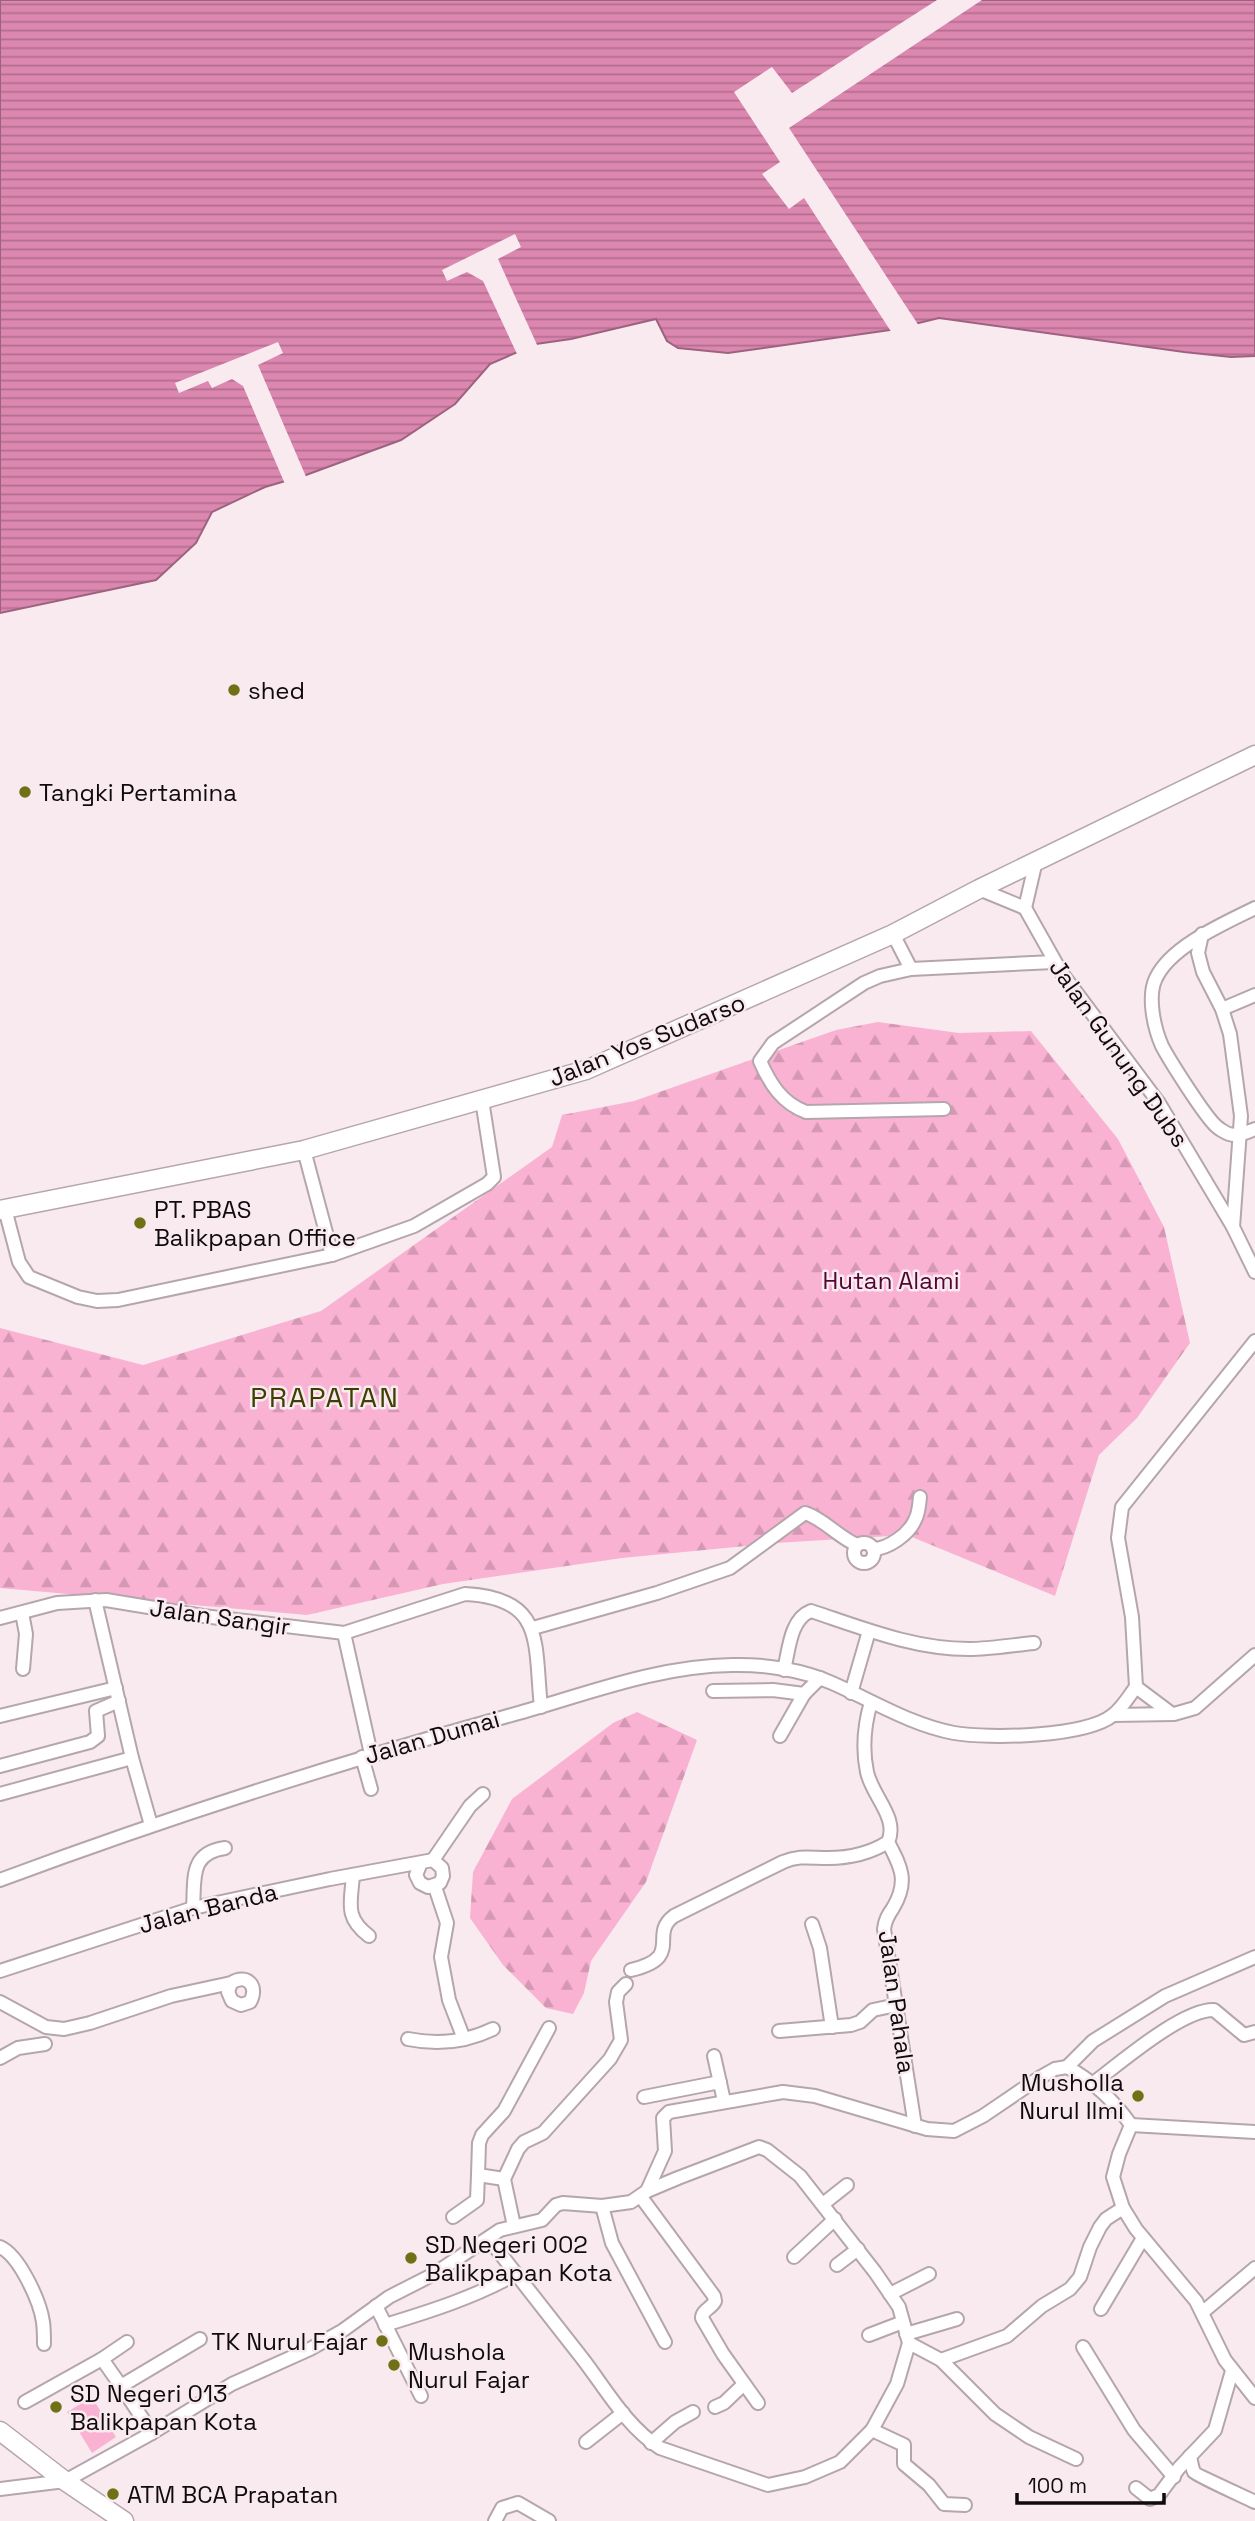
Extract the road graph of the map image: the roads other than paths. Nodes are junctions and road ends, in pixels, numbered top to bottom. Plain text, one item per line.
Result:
1 (1255, 755) edge
2 (1035, 861) junction
3 (979, 889) junction
4 (1025, 908) junction
5 (1255, 908) edge
6 (1202, 933) junction
7 (892, 934) junction
8 (1054, 962) junction
9 (911, 969) junction
10 (1255, 995) edge
11 (1222, 1009) junction
12 (482, 1100) junction
13 (944, 1109) dead end
14 (1255, 1129) edge
15 (1241, 1135) junction
16 (304, 1150) junction
17 (3, 1210) edge
18 (1233, 1227) junction
19 (332, 1255) junction
20 (1255, 1272) edge
21 (1255, 1341) edge
22 (920, 1497) dead end
23 (95, 1600) junction
24 (22, 1613) junction
25 (0, 1618) edge
26 (533, 1628) junction
27 (869, 1631) junction
28 (344, 1633) junction
29 (1034, 1643) dead end
30 (1255, 1655) edge
31 (23, 1669) dead end
32 (784, 1670) junction
33 (820, 1678) junction
34 (1136, 1687) junction
35 (713, 1691) dead end
36 (804, 1693) junction
37 (851, 1693) junction
38 (118, 1694) junction
39 (871, 1702) junction
40 (541, 1707) junction
41 (1174, 1714) junction
42 (1113, 1715) junction
43 (0, 1716) edge
44 (780, 1736) dead end
45 (367, 1755) junction
46 (132, 1758) junction
47 (0, 1766) edge
48 (371, 1789) dead end
49 (0, 1794) edge
50 (484, 1794) dead end
51 (151, 1825) junction
52 (888, 1842) junction
53 (225, 1848) dead end
54 (427, 1861) junction
55 (354, 1875) junction
56 (0, 1880) edge
57 (435, 1886) junction
58 (193, 1908) junction
59 (812, 1924) dead end
60 (369, 1936) dead end
61 (1255, 1957) edge
62 (631, 1970) dead end
63 (0, 1971) edge
64 (231, 1983) dead end
65 (626, 1984) dead end
66 (0, 2002) edge
67 (897, 2005) junction
68 (832, 2027) junction
69 (549, 2028) dead end
70 (493, 2029) dead end
71 (779, 2032) dead end
72 (1255, 2032) edge
73 (408, 2039) dead end
74 (464, 2039) junction
75 (45, 2044) dead end
76 (713, 2056) dead end
77 (0, 2058) edge
78 (1071, 2062) junction
79 (720, 2081) junction
80 (1096, 2081) junction
81 (644, 2097) dead end
82 (724, 2101) junction
83 (1131, 2125) junction
84 (915, 2126) junction
85 (1255, 2132) edge
86 (478, 2175) junction
87 (504, 2179) junction
88 (847, 2185) dead end
89 (644, 2194) junction
90 (823, 2204) junction
91 (602, 2206) junction
92 (1124, 2208) junction
93 (453, 2217) dead end
94 (835, 2219) junction
95 (514, 2226) junction
96 (488, 2238) junction
97 (1143, 2238) junction
98 (0, 2247) edge
99 (858, 2249) junction
100 (794, 2257) dead end
101 (837, 2265) dead end
102 (1255, 2268) edge
103 (516, 2274) junction
104 (929, 2274) dead end
105 (890, 2294) junction
106 (376, 2306) junction
107 (1101, 2309) dead end
108 (1203, 2312) junction
109 (957, 2319) dead end
110 (385, 2325) junction
111 (906, 2333) junction
112 (869, 2335) dead end
113 (200, 2339) dead end
114 (127, 2342) dead end
115 (665, 2342) dead end
116 (44, 2344) dead end
117 (1083, 2347) dead end
118 (102, 2359) junction
119 (941, 2360) junction
120 (1232, 2371) junction
121 (744, 2384) junction
122 (121, 2386) junction
123 (421, 2396) dead end
124 (1255, 2398) edge
125 (25, 2402) dead end
126 (758, 2403) dead end
127 (715, 2407) dead end
128 (693, 2412) dead end
129 (622, 2413) junction
130 (872, 2430) junction
131 (0, 2431) edge
132 (152, 2433) junction
133 (586, 2442) dead end
134 (651, 2443) junction
135 (1190, 2456) junction
136 (1076, 2459) dead end
137 (1174, 2477) junction
138 (65, 2481) junction
139 (1136, 2488) dead end
140 (0, 2489) edge
141 (1255, 2502) edge
142 (965, 2505) dead end
143 (124, 2521) edge
144 (495, 2521) edge
145 (549, 2521) edge

1 - 2 main road, Jalan Yos Sudarso
2 - 3 main road, Jalan Yos Sudarso
2 - 4 street
3 - 4 street
3 - 7 main road, Jalan Yos Sudarso
4 - 8 street, Jalan Gunung Dubs
5 - 6 street
6 - 11 street
6 - 15 street
7 - 9 street
7 - 12 main road, Jalan Yos Sudarso
8 - 9 street
8 - 18 street, Jalan Gunung Dubs
9 - 13 street
10 - 11 street
11 - 15 street
12 - 16 main road, Jalan Yos Sudarso
12 - 19 street
14 - 15 street
15 - 18 street
16 - 17 main road, Jalan Yos Sudarso
16 - 19 street
17 - 19 street
18 - 20 street, Jalan Gunung Dubs
21 - 34 street
22 - 26 street
23 - 24 street, Jalan Sangir
23 - 28 street, Jalan Sangir
23 - 38 street
24 - 25 street, Jalan Sangir
24 - 31 street
26 - 28 street, Jalan Sangir
26 - 40 street
27 - 29 street
27 - 32 street
27 - 37 street
28 - 45 street
30 - 41 street
32 - 33 street, Jalan Dumai
32 - 40 street, Jalan Dumai
33 - 36 street
33 - 37 street, Jalan Dumai
34 - 41 street
34 - 42 street
35 - 36 street
36 - 44 street
37 - 39 street, Jalan Dumai
38 - 43 street
38 - 46 street
38 - 47 street
39 - 42 street, Jalan Dumai
39 - 52 street, Jalan Pahala
40 - 45 street, Jalan Dumai
41 - 42 street
45 - 48 street
45 - 51 street, Jalan Dumai
46 - 49 street
46 - 51 street
50 - 54 street
51 - 56 street, Jalan Dumai
52 - 62 street
52 - 67 street, Jalan Pahala
53 - 58 street
54 - 55 street, Jalan Banda
54 - 57 street
54 - 57 street
55 - 58 street, Jalan Banda
55 - 60 street
57 - 74 street
58 - 63 street, Jalan Banda
59 - 68 street
61 - 78 street
64 - 66 street
65 - 87 street
67 - 68 street
67 - 84 street, Jalan Pahala
68 - 71 street
69 - 86 street
70 - 74 street
72 - 80 street
73 - 74 street
75 - 77 street
76 - 79 street
78 - 80 street
78 - 84 street
79 - 81 street
79 - 82 street
80 - 83 street
82 - 84 street
82 - 89 street
83 - 85 street
83 - 92 street
86 - 87 street
86 - 93 street
87 - 95 street
88 - 90 street
89 - 90 street
89 - 91 street
89 - 121 street
90 - 94 street
91 - 95 street
91 - 115 street
92 - 97 street
92 - 119 street
94 - 99 street
94 - 100 street
95 - 96 street
96 - 103 street
96 - 106 street
97 - 107 street
97 - 108 street
98 - 116 street
99 - 101 street
99 - 105 street
102 - 108 street
103 - 110 street
103 - 129 street
104 - 105 street
105 - 111 street
106 - 110 street
106 - 132 street
108 - 120 street
109 - 111 street
110 - 123 street
111 - 112 street
111 - 119 street
111 - 130 street
113 - 122 street
114 - 118 street
117 - 137 street
118 - 122 street
118 - 125 street
119 - 136 street
120 - 124 street
120 - 135 street
121 - 126 street
121 - 127 street
122 - 132 street
128 - 134 street
129 - 133 street
129 - 134 street
130 - 134 street
130 - 142 street
131 - 138 main road
132 - 138 street
135 - 137 street
135 - 141 street
137 - 139 street
138 - 140 street
138 - 143 main road
144 - 145 street

